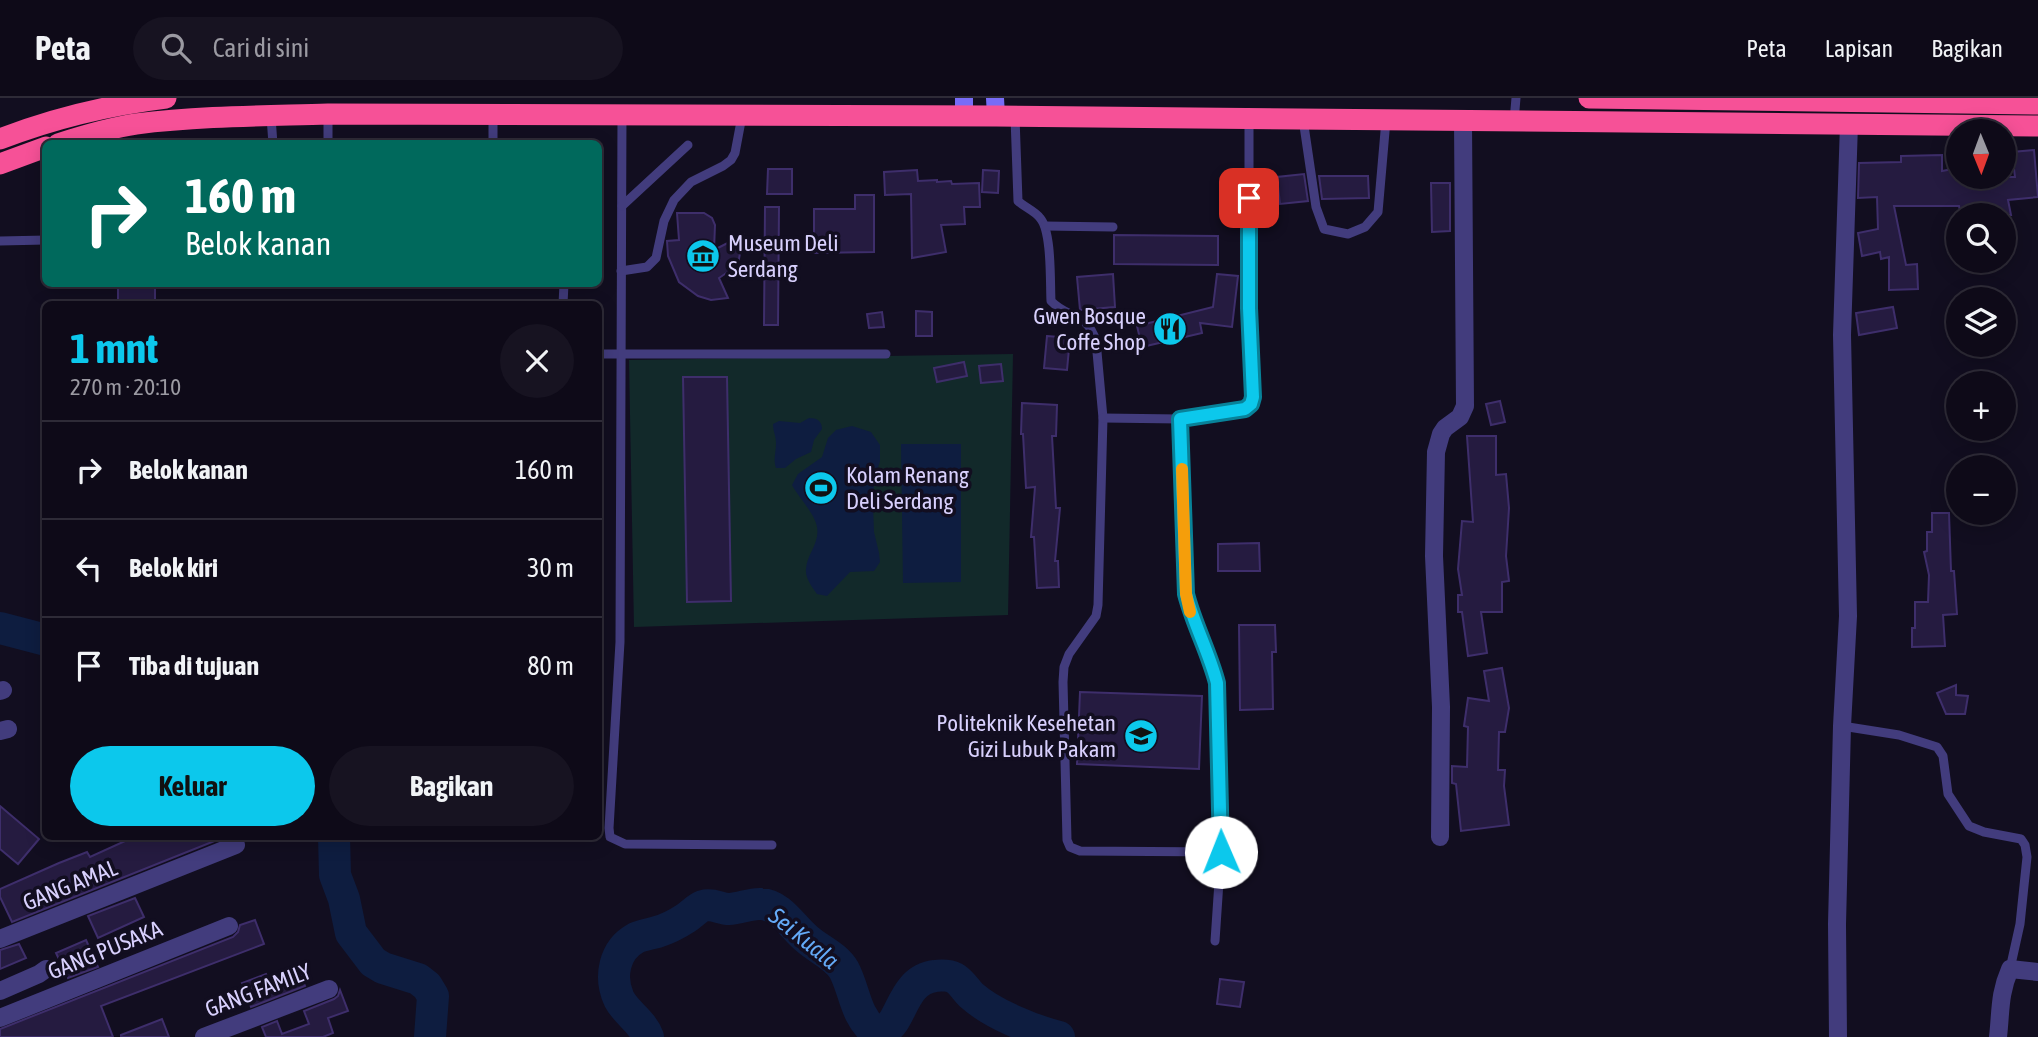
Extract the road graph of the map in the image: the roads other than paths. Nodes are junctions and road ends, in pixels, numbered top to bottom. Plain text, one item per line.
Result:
1 (166, 98) edge
2 (1516, 98) edge
3 (1589, 98) edge
4 (1802, 100) edge
5 (1846, 100) edge
6 (1971, 100) edge
7 (2038, 104) edge
8 (964, 107) edge
9 (1002, 110) edge
10 (328, 114) junction
11 (493, 114) junction
12 (622, 114) junction
13 (742, 114) junction
14 (271, 115) junction
15 (1249, 118) junction
16 (1303, 119) junction
17 (1386, 120) junction
18 (1462, 121) junction
19 (1514, 121) junction
20 (1805, 124) junction
21 (1845, 124) junction
22 (2038, 125) edge
23 (95, 138) edge
24 (0, 139) edge
25 (273, 140) edge
26 (328, 140) edge
27 (493, 140) edge
28 (688, 145) dead end
29 (42, 148) edge
30 (0, 164) edge
31 (622, 206) junction
32 (1045, 226) junction
33 (1113, 227) dead end
34 (42, 240) edge
35 (0, 241) edge
36 (621, 271) junction
37 (602, 354) edge
38 (621, 354) junction
39 (886, 354) dead end
40 (1103, 418) junction
41 (1180, 419) junction
42 (1842, 726) junction
43 (1440, 837) dead end
44 (236, 845) dead end
45 (772, 845) dead end
46 (1221, 852) junction
47 (229, 926) dead end
48 (0, 939) edge
49 (1215, 941) dead end
50 (46, 969) dead end
51 (2010, 969) junction
52 (2038, 972) edge
53 (329, 989) dead end
54 (0, 990) edge
55 (0, 1018) edge
56 (204, 1037) edge
57 (1838, 1037) edge
58 (1998, 1037) edge

1 - 24 highway
2 - 19 lane
3 - 4 highway
4 - 5 highway
4 - 20 street
5 - 6 highway
6 - 7 highway
8 - 9 highway
8 - 13 highway
9 - 15 highway
9 - 32 lane
10 - 11 highway
10 - 14 highway
10 - 26 lane
11 - 12 highway
11 - 27 lane
12 - 13 highway
12 - 31 lane
13 - 36 lane
14 - 23 highway
14 - 25 lane
15 - 16 highway
15 - 41 lane
16 - 17 highway
16 - 17 lane
17 - 18 highway
18 - 19 highway
18 - 43 street
19 - 20 highway
20 - 21 highway
21 - 22 highway
21 - 42 street
28 - 31 lane
29 - 30 highway
31 - 36 lane
32 - 33 lane
32 - 40 lane
34 - 35 lane
36 - 38 lane
37 - 38 lane
38 - 39 lane
38 - 45 lane
40 - 41 lane
40 - 46 lane
41 - 46 lane
42 - 51 lane
42 - 57 street
44 - 48 street, GANG AMAL
46 - 49 lane
47 - 55 street, GANG PUSAKA
50 - 54 street
51 - 52 street
51 - 58 street
53 - 56 street, GANG FAMILY

